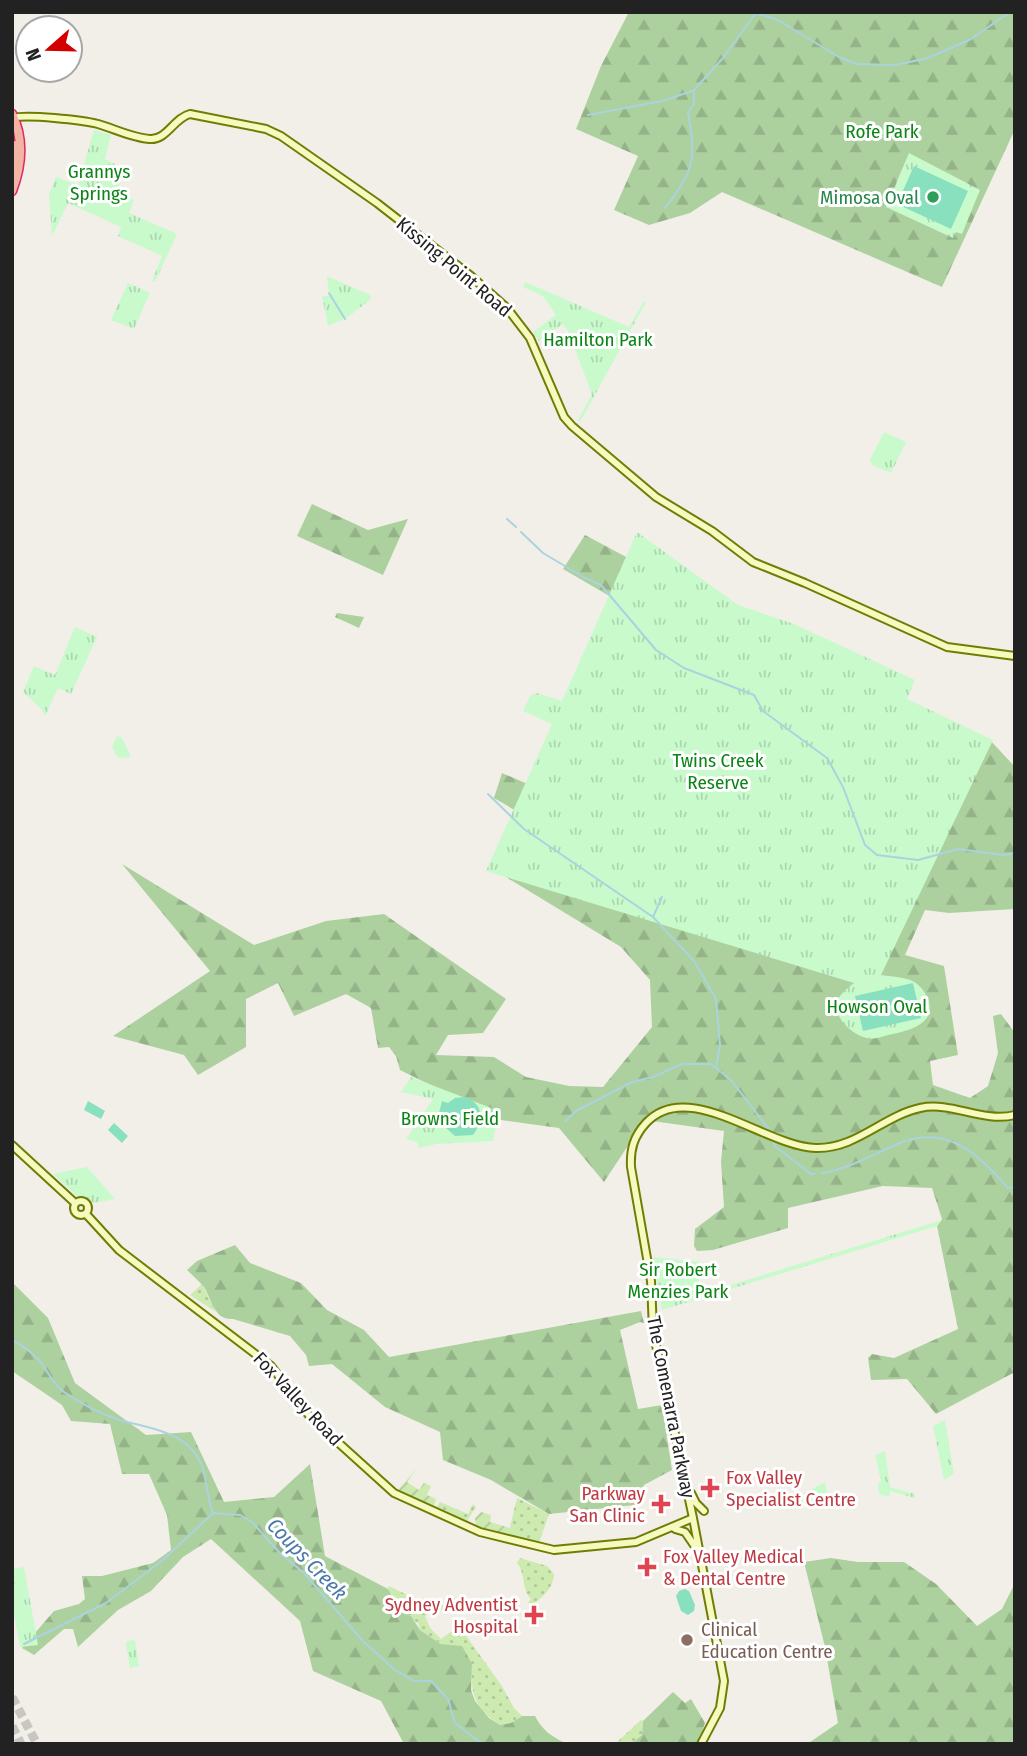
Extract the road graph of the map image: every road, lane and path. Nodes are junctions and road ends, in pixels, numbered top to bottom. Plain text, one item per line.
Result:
1 (13, 119) edge
2 (12, 169) edge
3 (12, 191) edge
4 (1015, 656) edge
5 (1015, 1115) edge
6 (12, 1145) edge
7 (684, 1474) junction
8 (704, 1511) dead end
9 (693, 1518) junction
10 (673, 1529) junction
11 (701, 1559) junction
12 (701, 1744) edge

1 - 2 highway
1 - 3 highway
1 - 4 main road, Kissing Point Road
5 - 7 main road, The Comenarra Parkway
6 - 10 main road, Fox Valley Road
7 - 8 main road
7 - 9 main road, The Comenarra Parkway
9 - 10 main road, Fox Valley Road
9 - 11 main road, The Comenarra Parkway
10 - 11 main road
11 - 12 main road, The Comenarra Parkway

